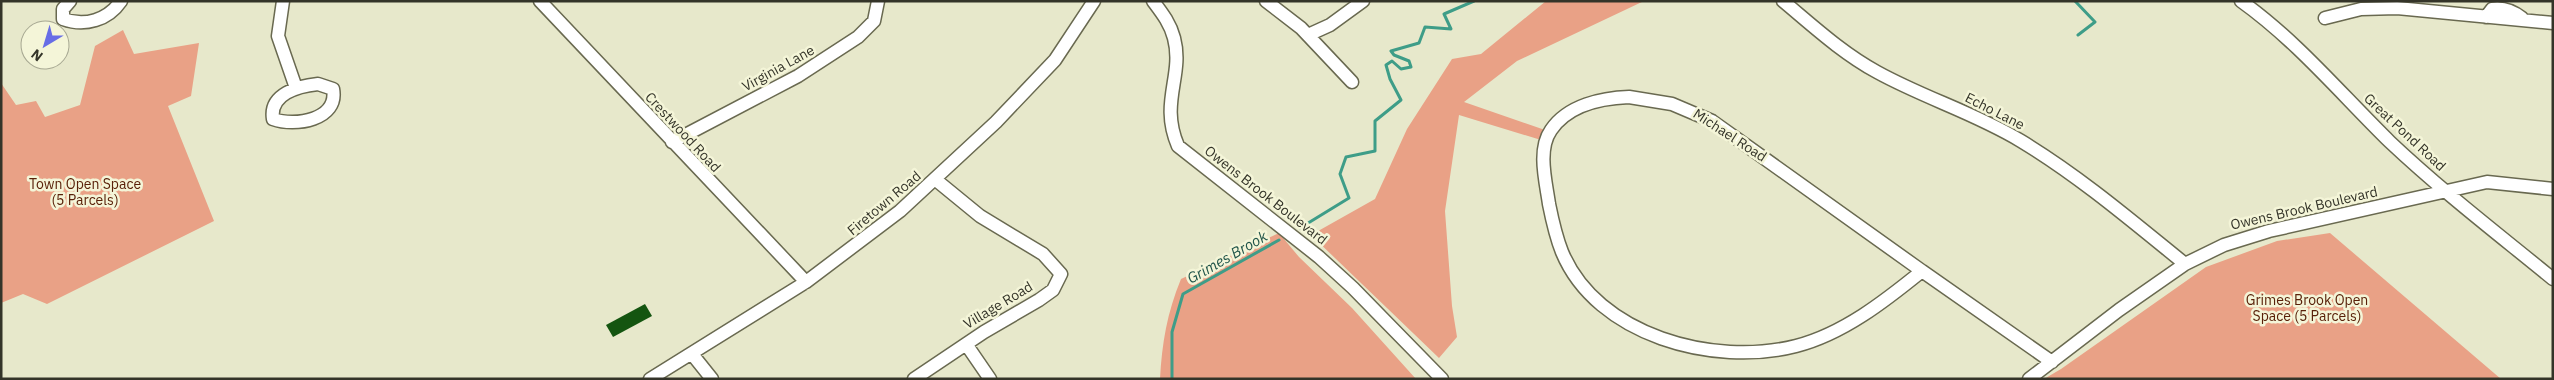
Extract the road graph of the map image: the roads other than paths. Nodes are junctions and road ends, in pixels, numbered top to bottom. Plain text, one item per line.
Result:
1 (70, 1) edge
2 (121, 1) edge
3 (283, 1) edge
4 (541, 1) edge
5 (878, 1) edge
6 (1094, 1) edge
7 (1153, 1) edge
8 (1266, 1) edge
9 (1363, 1) edge
10 (1783, 1) edge
11 (2241, 1) edge
12 (2325, 18) dead end
13 (2553, 23) edge
14 (1308, 35) junction
15 (1352, 82) dead end
16 (296, 88) junction
17 (672, 142) junction
18 (936, 180) junction
19 (2553, 190) edge
20 (2448, 192) junction
21 (2185, 264) junction
22 (1922, 271) junction
23 (2553, 279) edge
24 (806, 282) junction
25 (966, 344) junction
26 (692, 354) junction
27 (2052, 362) junction
28 (650, 379) edge
29 (712, 379) edge
30 (914, 379) edge
31 (990, 379) edge
32 (1442, 379) edge
33 (2029, 379) edge

1 - 2 street
3 - 16 street
4 - 17 street, Crestwood Road
5 - 17 street, Virginia Lane
6 - 18 street, Firetown Road
7 - 32 street, Owens Brook Boulevard
8 - 14 street
9 - 14 street
10 - 21 street, Echo Lane
11 - 20 street, Great Pond Road
12 - 13 street
14 - 15 street
16 - 16 street
17 - 24 street, Crestwood Road
18 - 24 street, Firetown Road
18 - 25 street, Village Road
19 - 20 street, Owens Brook Boulevard
20 - 21 street, Owens Brook Boulevard
20 - 23 street, Great Pond Road
21 - 27 street, Owens Brook Boulevard
22 - 22 street, Michael Road
22 - 27 street, Michael Road
24 - 26 street, Firetown Road
25 - 30 street, Village Road
25 - 31 street
26 - 28 street, Firetown Road
26 - 29 street
27 - 33 street, Owens Brook Boulevard

